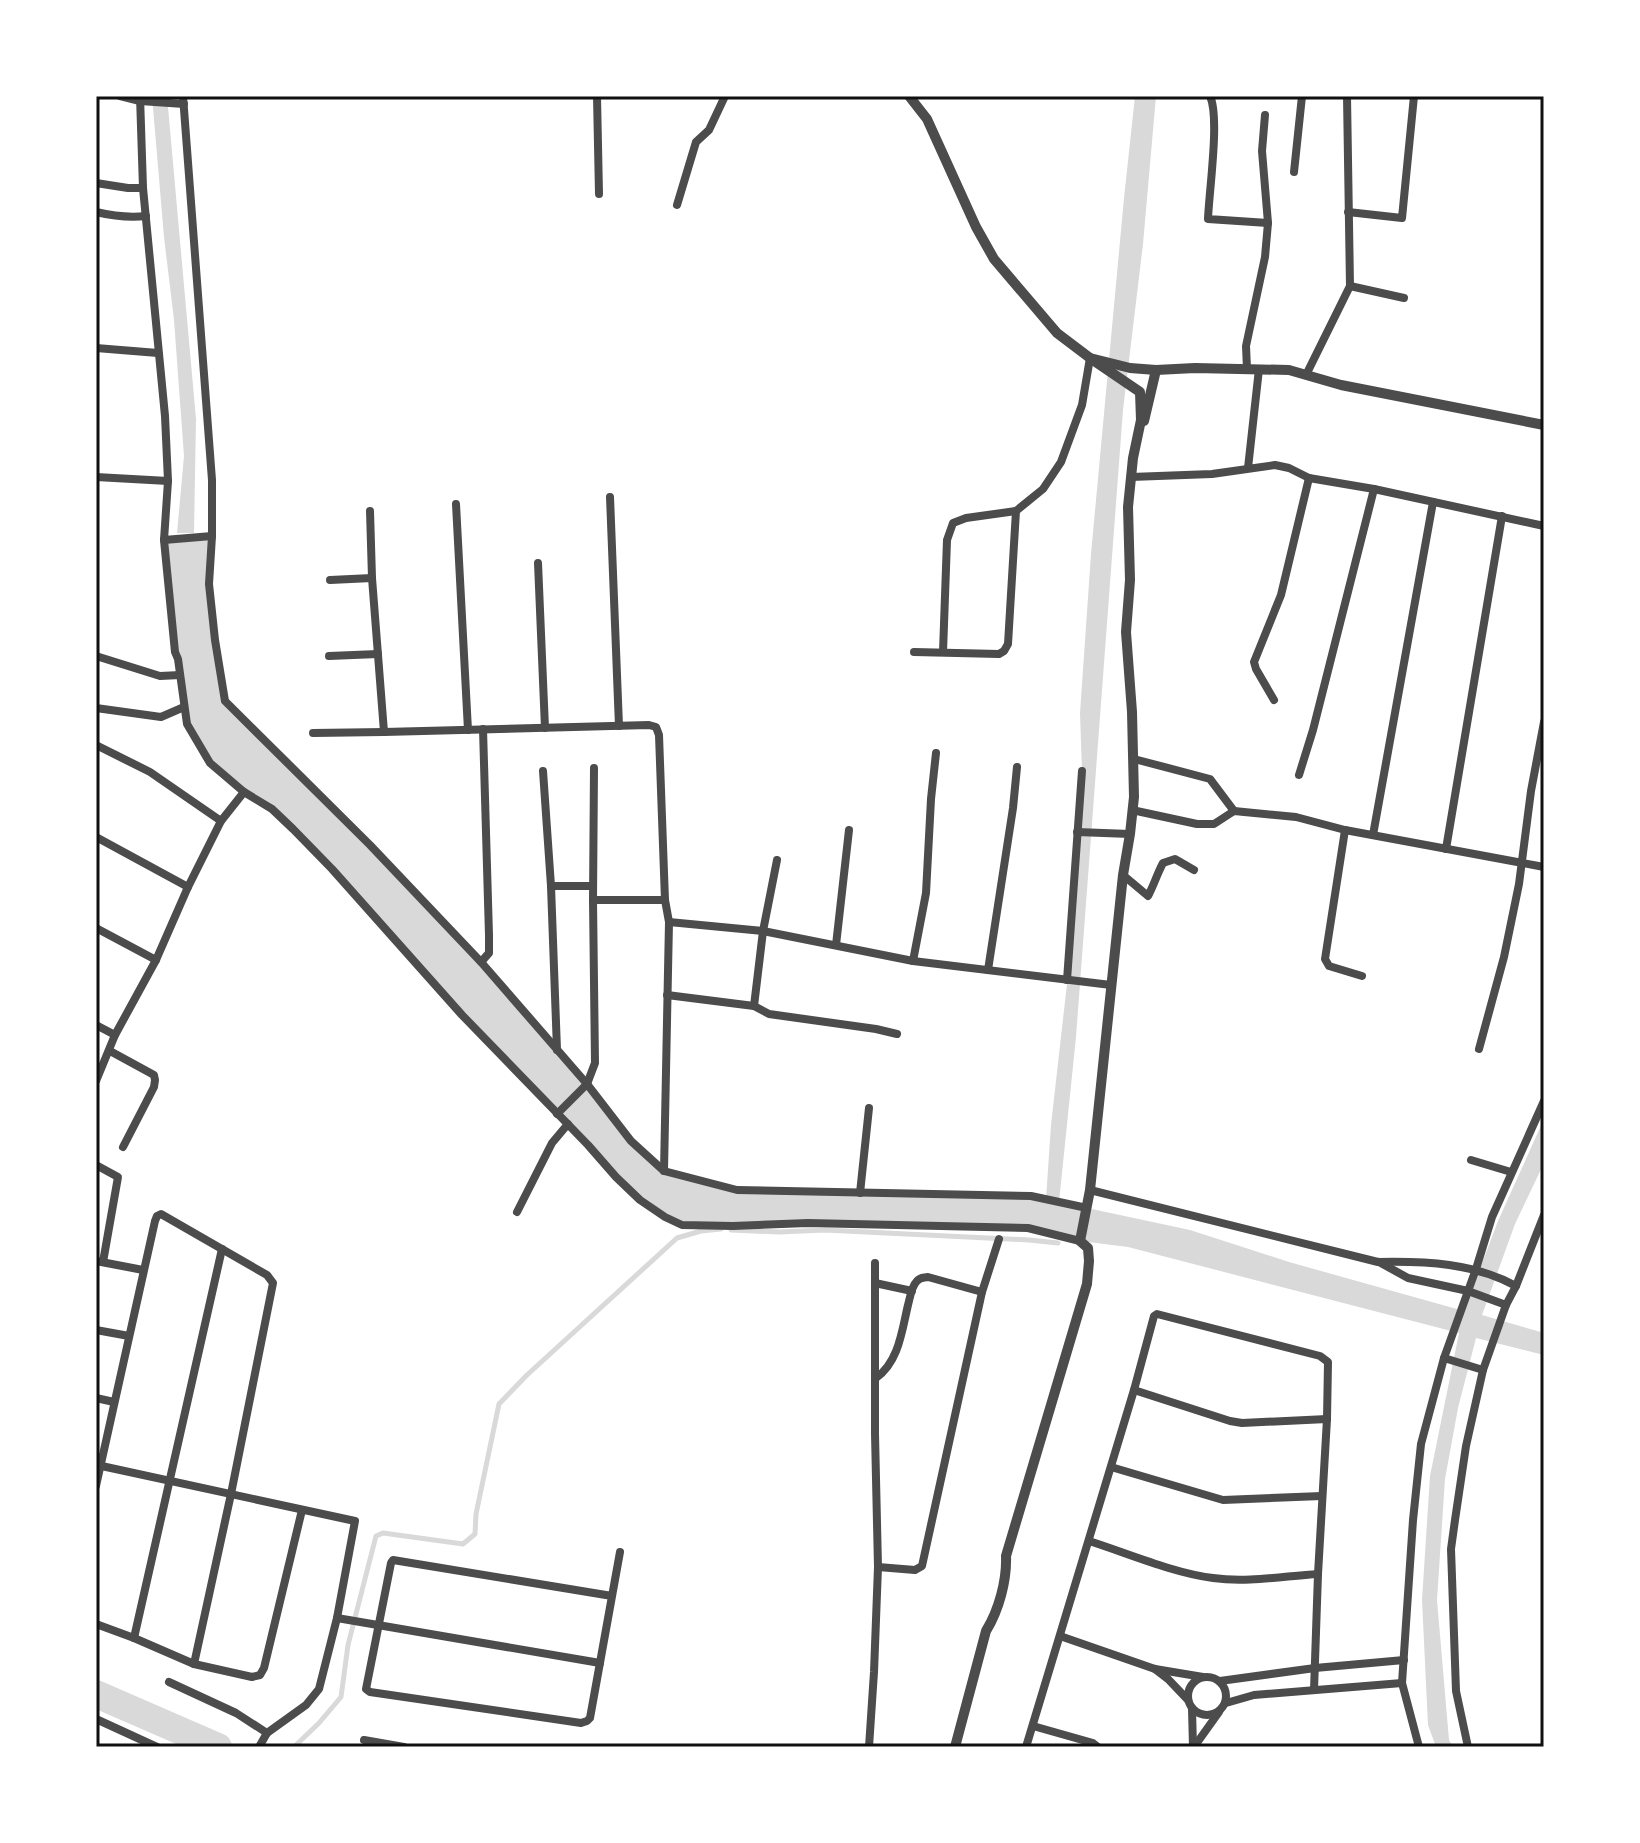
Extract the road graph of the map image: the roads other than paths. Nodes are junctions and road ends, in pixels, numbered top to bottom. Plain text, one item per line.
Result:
1 (120, 96) edge
2 (597, 96) edge
3 (725, 96) edge
4 (909, 96) edge
5 (1210, 96) edge
6 (1302, 96) edge
7 (1347, 96) edge
8 (1414, 96) edge
9 (140, 99) edge
10 (184, 100) edge
11 (1265, 115) dead end
12 (1294, 172) dead end
13 (96, 183) edge
14 (143, 188) junction
15 (599, 194) dead end
16 (677, 205) dead end
17 (96, 212) edge
18 (1348, 212) junction
19 (146, 216) junction
20 (1268, 223) junction
21 (1350, 286) junction
22 (1404, 298) dead end
23 (96, 348) edge
24 (158, 353) junction
25 (1090, 358) junction
26 (1247, 369) junction
27 (1259, 369) junction
28 (1156, 370) junction
29 (1306, 375) junction
30 (1544, 425) edge
31 (1248, 468) junction
32 (96, 477) edge
33 (1131, 477) junction
34 (1309, 478) junction
35 (168, 481) junction
36 (1374, 489) junction
37 (610, 497) dead end
38 (1433, 502) junction
39 (456, 504) dead end
40 (370, 511) dead end
41 (1016, 511) junction
42 (1502, 516) junction
43 (1544, 526) edge
44 (212, 536) junction
45 (164, 540) junction
46 (538, 563) dead end
47 (372, 578) junction
48 (330, 580) dead end
49 (914, 652) dead end
50 (943, 652) junction
51 (378, 654) junction
52 (96, 656) edge
53 (329, 656) dead end
54 (180, 675) junction
55 (1274, 700) dead end
56 (184, 707) junction
57 (96, 708) edge
58 (1544, 722) edge
59 (619, 726) junction
60 (545, 728) junction
61 (483, 729) junction
62 (468, 730) junction
63 (384, 732) junction
64 (313, 733) dead end
65 (96, 745) edge
66 (936, 753) dead end
67 (1134, 759) junction
68 (1017, 767) dead end
69 (594, 768) dead end
70 (543, 771) dead end
71 (1082, 771) dead end
72 (1299, 775) dead end
73 (244, 792) junction
74 (1132, 810) junction
75 (1234, 811) junction
76 (221, 821) junction
77 (849, 830) dead end
78 (1345, 830) junction
79 (1077, 832) junction
80 (1130, 834) junction
81 (1373, 835) junction
82 (96, 837) edge
83 (1446, 849) junction
84 (777, 860) dead end
85 (1523, 863) junction
86 (1544, 867) edge
87 (1194, 870) dead end
88 (1123, 875) junction
89 (551, 886) junction
90 (593, 886) junction
91 (188, 887) junction
92 (593, 900) junction
93 (665, 900) junction
94 (669, 922) junction
95 (96, 928) edge
96 (763, 931) junction
97 (836, 945) junction
98 (156, 960) junction
99 (913, 961) junction
100 (481, 962) junction
101 (988, 970) junction
102 (1362, 976) dead end
103 (1067, 980) junction
104 (1111, 985) junction
105 (667, 995) junction
106 (754, 1006) junction
107 (96, 1025) edge
108 (897, 1034) dead end
109 (115, 1035) junction
110 (1479, 1049) dead end
111 (557, 1050) junction
112 (110, 1051) junction
113 (96, 1081) edge
114 (587, 1084) junction
115 (1544, 1101) edge
116 (869, 1108) dead end
117 (557, 1114) junction
118 (568, 1124) junction
119 (123, 1147) dead end
120 (1471, 1160) dead end
121 (96, 1165) edge
122 (664, 1171) junction
123 (1511, 1172) junction
124 (1090, 1190) junction
125 (860, 1193) junction
126 (1087, 1208) junction
127 (517, 1212) dead end
128 (1544, 1215) edge
129 (999, 1239) dead end
130 (1080, 1241) junction
131 (222, 1249) junction
132 (100, 1262) edge
133 (1378, 1262) junction
134 (875, 1263) dead end
135 (143, 1270) junction
136 (1479, 1270) junction
137 (875, 1283) junction
138 (1516, 1286) junction
139 (912, 1291) junction
140 (982, 1292) junction
141 (1472, 1292) junction
142 (1506, 1305) junction
143 (96, 1330) edge
144 (129, 1336) junction
145 (1448, 1360) junction
146 (1483, 1370) junction
147 (876, 1378) junction
148 (1134, 1390) junction
149 (96, 1398) edge
150 (114, 1402) junction
151 (1327, 1419) junction
152 (98, 1466) edge
153 (1111, 1467) junction
154 (170, 1481) junction
155 (96, 1486) edge
156 (231, 1494) junction
157 (1322, 1496) junction
158 (302, 1510) junction
159 (1089, 1541) junction
160 (620, 1552) dead end
161 (878, 1567) junction
162 (1318, 1574) junction
163 (612, 1596) junction
164 (337, 1618) junction
165 (96, 1624) edge
166 (376, 1624) junction
167 (1060, 1636) junction
168 (134, 1638) junction
169 (1404, 1660) junction
170 (600, 1663) junction
171 (194, 1664) junction
172 (1315, 1668) junction
173 (1155, 1669) junction
174 (1203, 1677) junction
175 (1220, 1681) junction
176 (169, 1682) dead end
177 (1402, 1683) junction
178 (1314, 1690) junction
179 (1226, 1703) junction
180 (1190, 1704) junction
181 (1220, 1712) junction
182 (96, 1719) edge
183 (1033, 1726) junction
184 (267, 1733) junction
185 (364, 1740) dead end
186 (260, 1746) edge
187 (1465, 1746) edge
188 (157, 1747) edge
189 (404, 1747) edge
190 (869, 1747) edge
191 (955, 1747) edge
192 (1026, 1747) edge
193 (1098, 1747) edge
194 (1193, 1747) edge
195 (1419, 1747) edge

1 - 9 street
2 - 15 street
3 - 16 street
4 - 25 street
5 - 20 street
6 - 12 street
7 - 18 street
8 - 18 street
9 - 10 street
9 - 14 street
10 - 44 street
11 - 20 street
13 - 14 street
14 - 19 street
17 - 19 street
18 - 21 street
19 - 24 street
20 - 26 street
21 - 22 street
21 - 29 street
23 - 24 street
24 - 35 street
25 - 28 street
25 - 33 street
25 - 41 street
26 - 27 street
26 - 28 street
27 - 29 street
27 - 31 street
28 - 33 street
29 - 30 street
31 - 33 street
31 - 34 street
32 - 35 street
33 - 67 street
34 - 36 street
34 - 55 street
35 - 45 street
36 - 38 street
36 - 72 street
37 - 59 street
38 - 42 street
38 - 81 street
39 - 62 street
40 - 47 street
41 - 50 street
41 - 50 street
42 - 43 street
42 - 83 street
44 - 45 street
44 - 100 street
45 - 54 street
46 - 60 street
47 - 48 street
47 - 51 street
49 - 50 street
51 - 53 street
51 - 63 street
52 - 54 street
54 - 56 street
56 - 57 street
56 - 73 street
58 - 85 street
59 - 60 street
59 - 93 street
60 - 61 street
61 - 62 street
61 - 100 street
62 - 63 street
63 - 64 street
65 - 76 street
66 - 99 street
67 - 74 street
67 - 75 street
68 - 101 street
69 - 90 street
70 - 89 street
71 - 79 street
73 - 76 street
73 - 117 street
74 - 75 street
74 - 80 street
75 - 78 street
76 - 91 street
77 - 97 street
78 - 81 street
78 - 102 street
79 - 80 street
79 - 103 street
80 - 88 street
81 - 83 street
82 - 91 street
83 - 85 street
84 - 96 street
85 - 86 street
85 - 110 street
87 - 88 street
88 - 104 street
89 - 90 street
89 - 111 street
90 - 92 street
91 - 98 street
92 - 93 street
92 - 114 street
93 - 94 street
94 - 96 street
94 - 105 street
95 - 98 street
96 - 97 street
96 - 106 street
97 - 99 street
98 - 109 street
99 - 101 street
100 - 111 street
101 - 103 street
103 - 104 street
104 - 124 street
105 - 106 street
105 - 122 street
106 - 108 street
107 - 109 street
109 - 112 street
111 - 114 street
112 - 113 street
112 - 119 street
114 - 117 street
114 - 122 street
115 - 123 street
116 - 125 street
117 - 118 street
118 - 127 street
118 - 130 street
120 - 123 street
121 - 132 street
122 - 125 street
123 - 136 street
124 - 126 street
124 - 133 street
125 - 126 street
126 - 130 street
128 - 138 street
129 - 140 street
130 - 191 street
131 - 135 street
131 - 154 street
131 - 156 street
132 - 135 street
133 - 136 street
133 - 141 street
134 - 137 street
135 - 144 street
136 - 138 street
136 - 141 street
137 - 139 street
137 - 147 street
138 - 142 street
139 - 140 street
139 - 147 street
140 - 161 street
141 - 142 street
141 - 145 street
142 - 146 street
143 - 144 street
144 - 150 street
145 - 146 street
145 - 169 street
146 - 187 street
147 - 161 street
148 - 151 street
148 - 151 street
148 - 153 street
149 - 150 street
150 - 152 street
151 - 157 street
152 - 154 street
152 - 155 street
153 - 157 street
153 - 159 street
154 - 156 street
154 - 168 street
156 - 158 street
156 - 171 street
157 - 162 street
158 - 164 street
158 - 171 street
159 - 162 street
159 - 167 street
160 - 163 street
161 - 190 street
162 - 172 street
163 - 166 street
163 - 170 street
164 - 166 street
164 - 184 street
165 - 168 street
166 - 170 street
166 - 170 street
167 - 173 street
167 - 183 street
168 - 171 street
169 - 172 street
169 - 177 street
172 - 175 street
172 - 178 street
173 - 174 street
173 - 180 street
174 - 175 street
174 - 180 street
175 - 179 street
176 - 184 street
177 - 178 street
177 - 195 street
178 - 179 street
179 - 181 street
180 - 181 street
180 - 194 street
181 - 194 street
182 - 188 street
183 - 192 street
183 - 193 street
184 - 186 street
185 - 189 street

